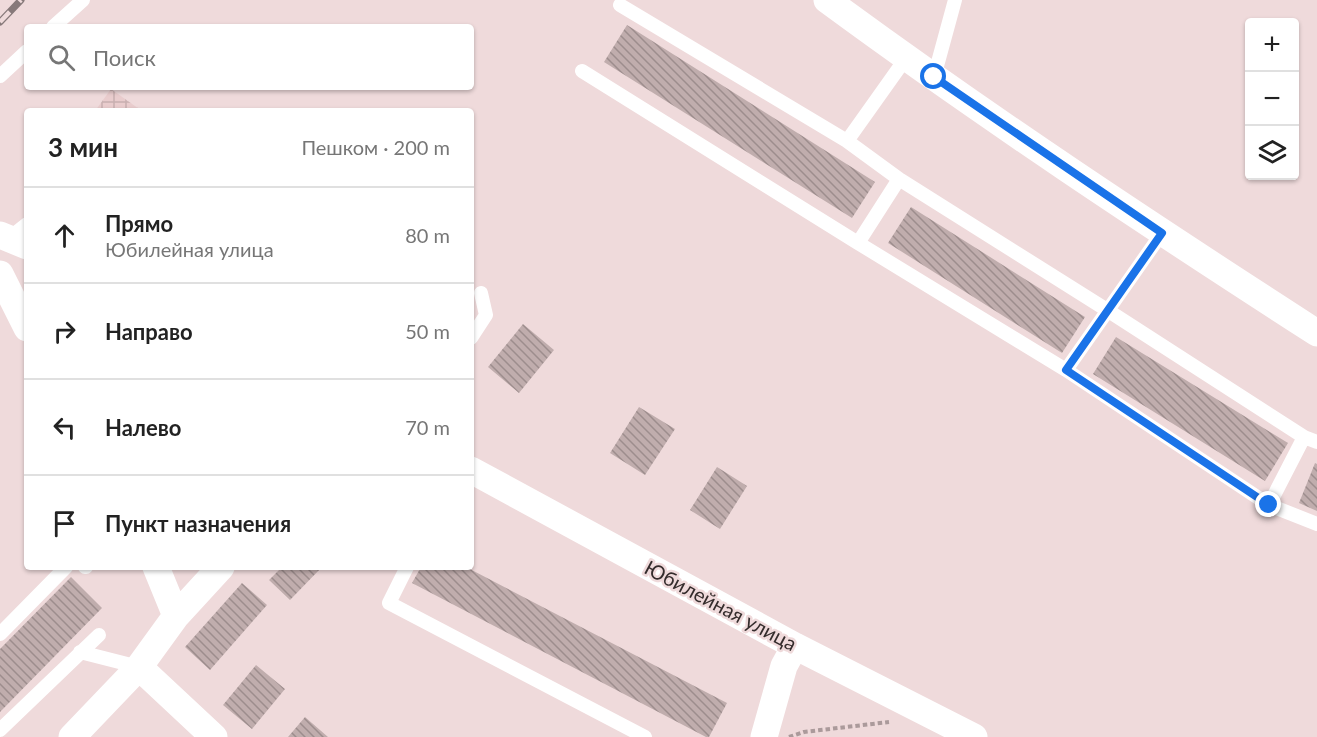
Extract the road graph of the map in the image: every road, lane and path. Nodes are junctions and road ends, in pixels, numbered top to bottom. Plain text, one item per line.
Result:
1 (83, 0) edge
2 (827, 0) edge
3 (955, 0) edge
4 (620, 5) dead end
5 (56, 24) edge
6 (24, 54) edge
7 (906, 58) junction
8 (582, 71) dead end
9 (0, 76) edge
10 (934, 77) junction
11 (847, 141) junction
12 (899, 179) junction
13 (1162, 233) junction
14 (858, 243) junction
15 (0, 274) edge
16 (481, 293) dead end
17 (1107, 310) junction
18 (24, 322) edge
19 (474, 333) edge
20 (1317, 333) edge
21 (1066, 370) junction
22 (1310, 440) edge
23 (474, 472) edge
24 (1269, 505) junction
25 (1317, 524) edge
26 (63, 570) edge
27 (157, 570) edge
28 (218, 570) edge
29 (405, 570) edge
30 (176, 616) junction
31 (0, 634) edge
32 (99, 635) dead end
33 (795, 646) junction
34 (80, 652) junction
35 (139, 668) junction
36 (889, 722) dead end
37 (929, 726) edge
38 (0, 730) edge
39 (72, 737) edge
40 (214, 737) edge
41 (645, 737) edge
42 (764, 737) edge
43 (789, 737) edge
44 (974, 737) edge

1 - 5 lane
2 - 7 street
3 - 10 lane
4 - 11 lane
6 - 9 lane
7 - 10 street
7 - 11 lane
8 - 14 lane
10 - 13 street
11 - 12 lane
12 - 14 lane
12 - 17 lane
13 - 17 lane
13 - 20 street
14 - 21 lane
15 - 18 street
16 - 19 lane
17 - 21 lane
17 - 22 lane
21 - 24 lane
22 - 24 lane
23 - 33 street, Юбилейная улица
24 - 25 lane
26 - 31 lane
27 - 30 street
28 - 30 street
29 - 41 lane
30 - 35 street
32 - 34 lane
33 - 37 street, Юбилейная улица
33 - 42 street
34 - 35 lane
34 - 38 lane
35 - 39 street
35 - 40 street
36 - 43 path
37 - 44 street, Юбилейная улица

